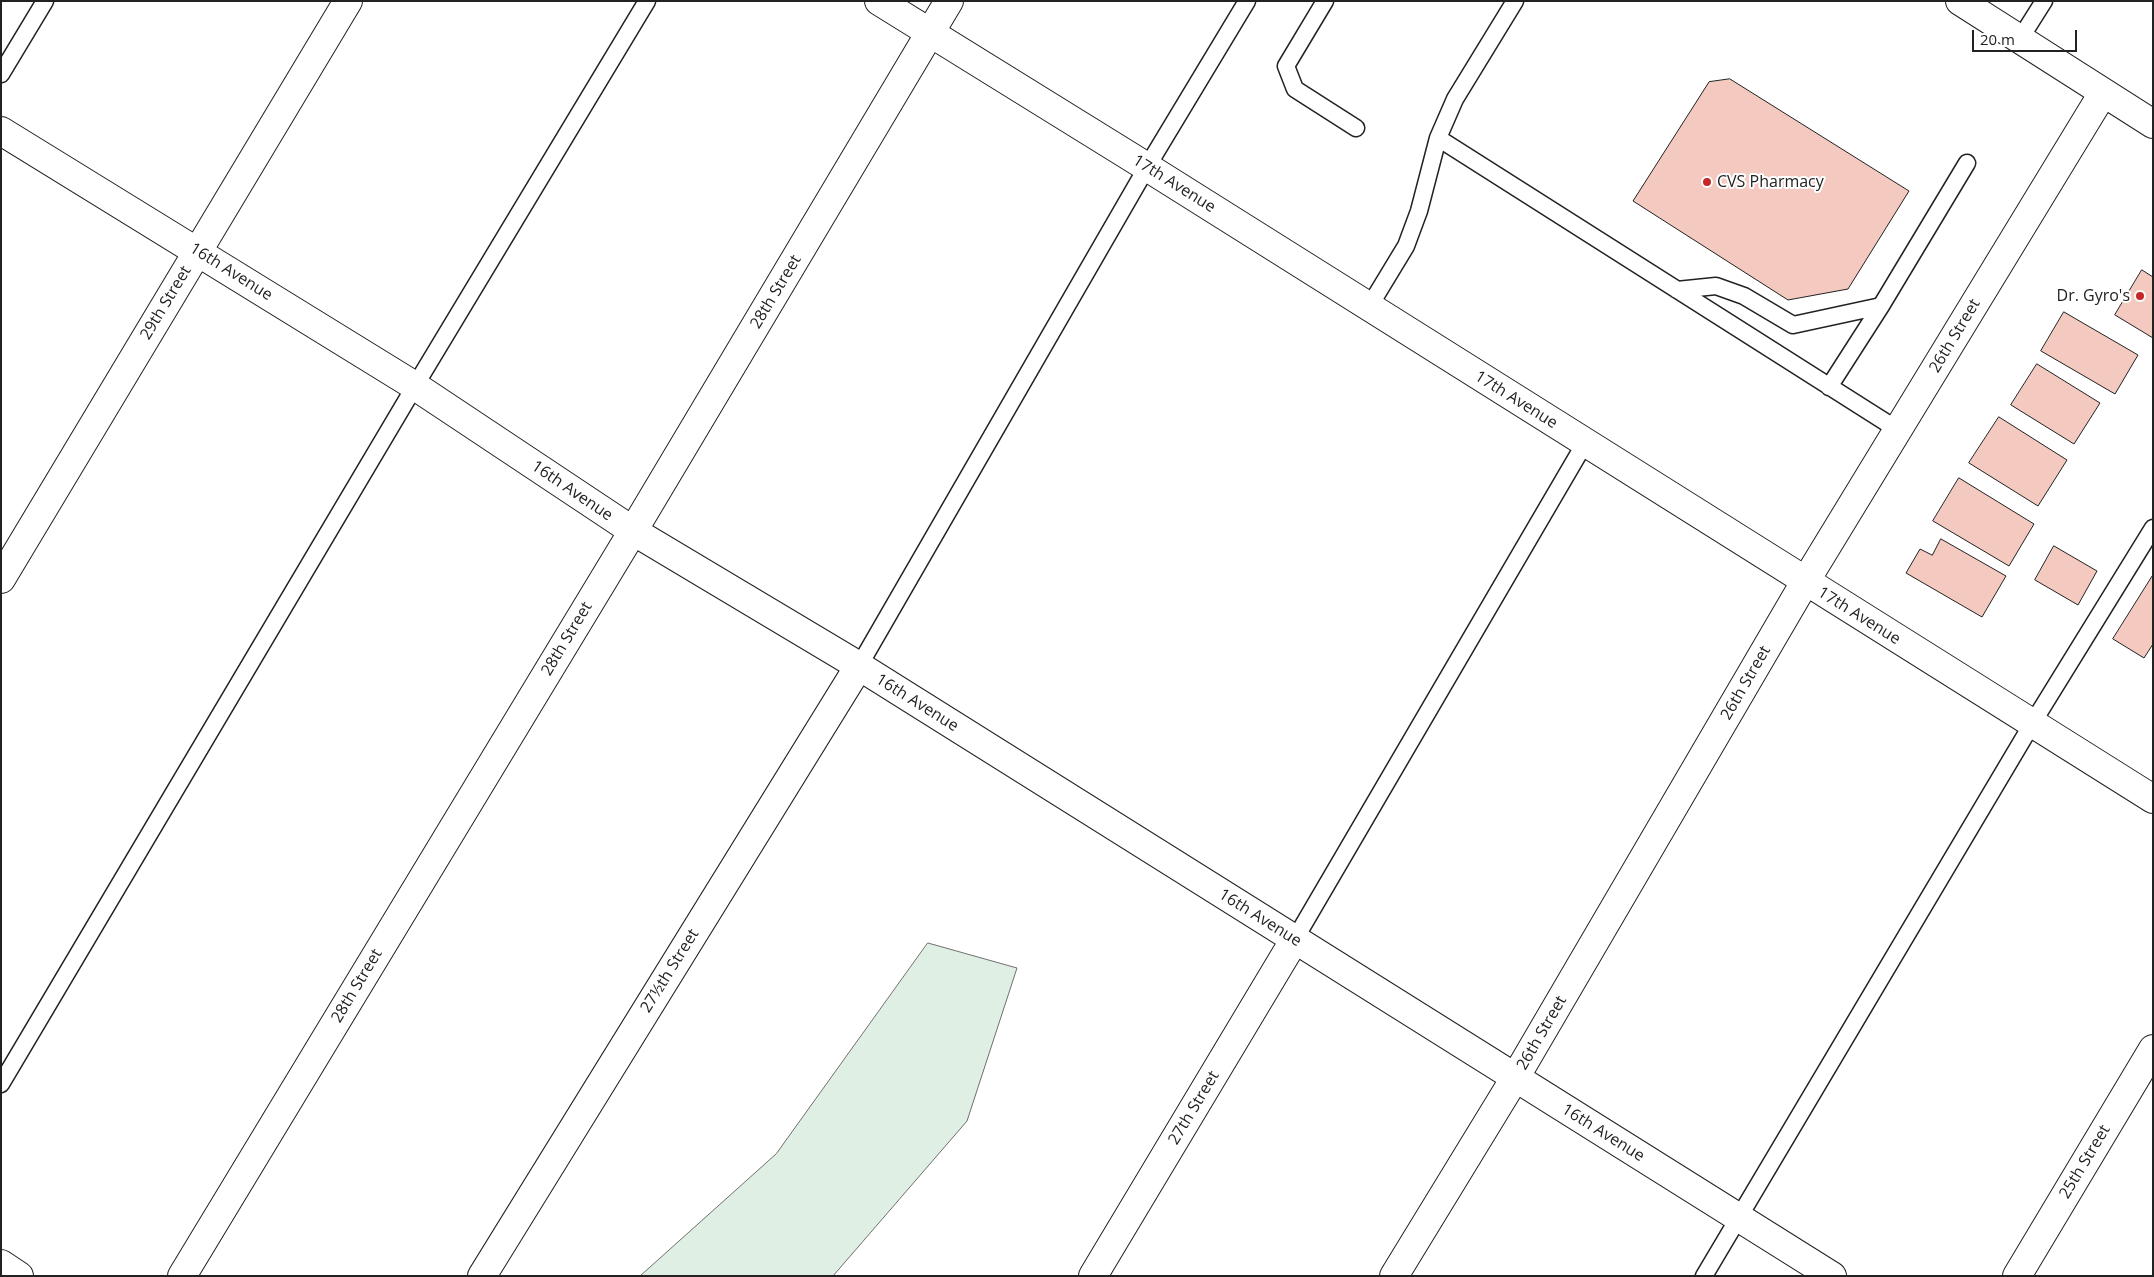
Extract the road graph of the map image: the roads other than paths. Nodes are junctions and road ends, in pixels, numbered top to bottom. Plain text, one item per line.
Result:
1 (45, 1) edge
2 (348, 1) edge
3 (647, 1) edge
4 (879, 1) edge
5 (949, 1) edge
6 (1247, 1) edge
7 (1325, 1) edge
8 (1516, 1) edge
9 (1960, 1) edge
10 (2044, 1) edge
11 (930, 33) junction
12 (2020, 39) junction
13 (1, 74) edge
14 (2104, 93) junction
15 (2153, 124) edge
16 (1356, 128) dead end
17 (1, 131) edge
18 (1438, 138) junction
19 (1967, 163) dead end
20 (1147, 167) junction
21 (196, 251) junction
22 (1677, 290) junction
23 (1881, 306) junction
24 (1369, 307) junction
25 (415, 386) junction
26 (1829, 387) junction
27 (1898, 430) junction
28 (1585, 443) junction
29 (2153, 528) edge
30 (633, 531) junction
31 (1, 579) edge
32 (1806, 582) junction
33 (858, 666) junction
34 (2032, 724) junction
35 (2153, 799) edge
36 (1295, 940) junction
37 (2153, 1049) edge
38 (1515, 1078) junction
39 (1, 1084) edge
40 (1740, 1218) junction
41 (1, 1264) edge
42 (19, 1276) edge
43 (182, 1276) edge
44 (482, 1276) edge
45 (1094, 1276) edge
46 (1394, 1276) edge
47 (1704, 1276) edge
48 (1832, 1276) edge
49 (2017, 1276) edge

1 - 13 lane
2 - 21 street, 29th Street
3 - 25 lane
4 - 11 street, 17th Avenue
5 - 11 street, 28th Street
6 - 20 lane
7 - 16 lane
8 - 18 lane
9 - 12 street
10 - 12 lane
11 - 20 street, 17th Avenue
11 - 30 street, 28th Street
12 - 14 street
14 - 15 street
14 - 27 street, 26th Street
17 - 21 street, 16th Avenue
18 - 22 lane
18 - 24 lane
19 - 23 lane
20 - 24 street, 17th Avenue
20 - 33 lane
21 - 25 street, 16th Avenue
21 - 31 street, 29th Street
22 - 23 lane
22 - 26 lane
23 - 26 lane
24 - 28 street, 17th Avenue
25 - 30 street, 16th Avenue
25 - 39 lane
26 - 27 lane
27 - 32 street, 26th Street
28 - 32 street, 17th Avenue
28 - 36 lane
29 - 34 lane
30 - 33 street, 16th Avenue
30 - 43 street, 28th Street
32 - 34 street, 17th Avenue
32 - 38 street, 26th Street
33 - 36 street, 16th Avenue
33 - 44 street, 27½th Street
34 - 35 street, 17th Avenue
34 - 40 lane
36 - 38 street, 16th Avenue
36 - 45 street, 27th Street
37 - 49 street, 25th Street
38 - 40 street, 16th Avenue
38 - 46 street, 26th Street
40 - 47 lane
40 - 48 street, 16th Avenue
41 - 42 street

